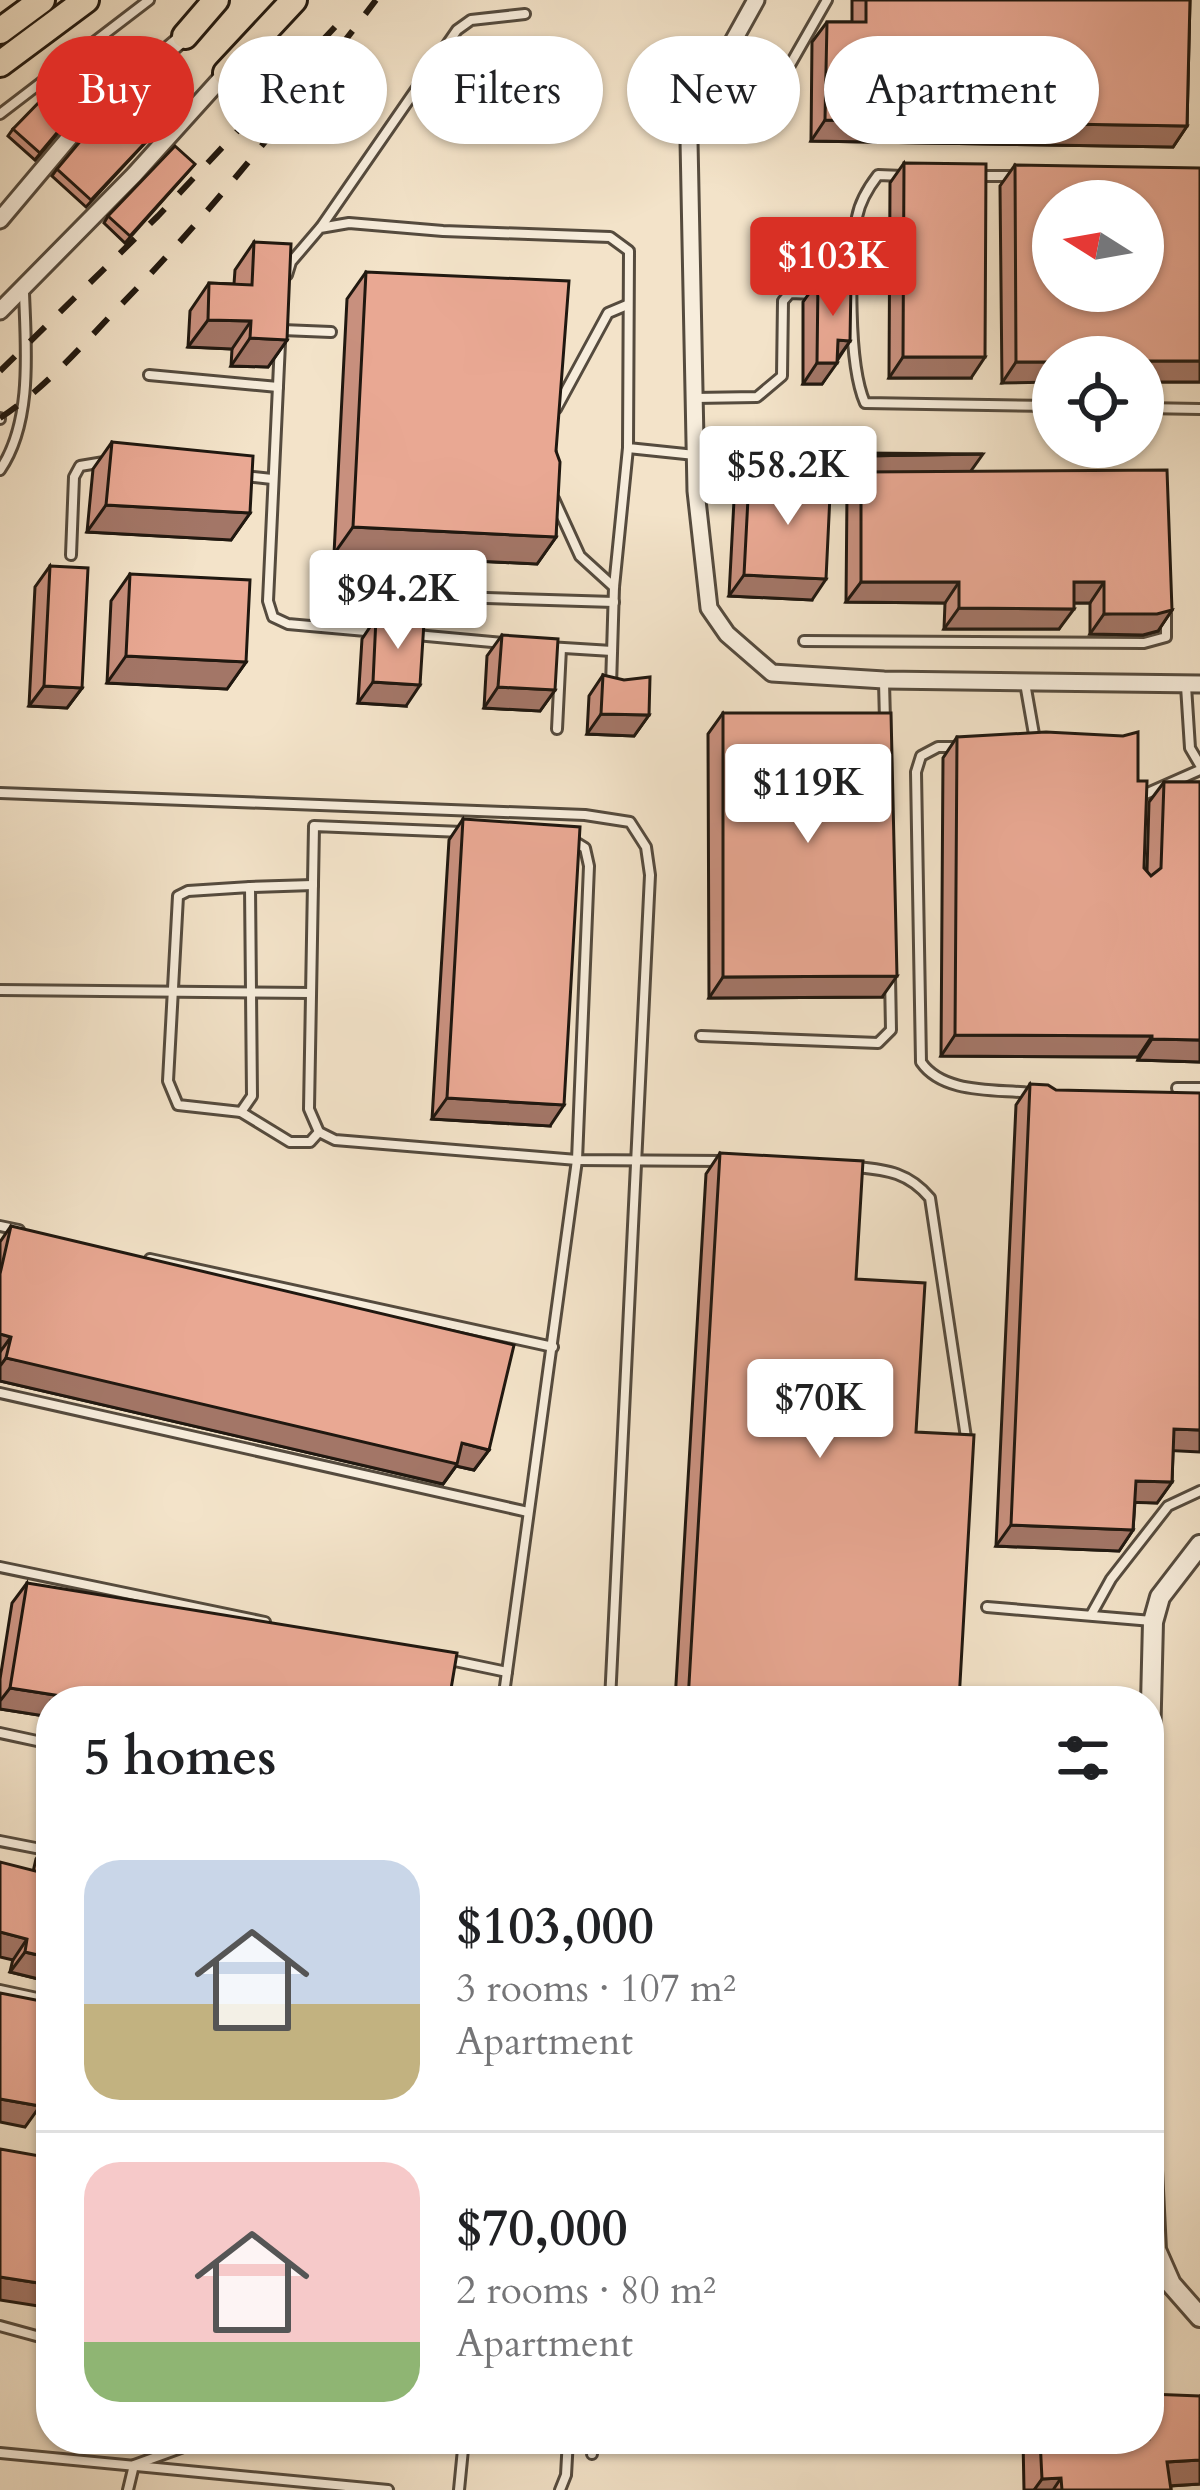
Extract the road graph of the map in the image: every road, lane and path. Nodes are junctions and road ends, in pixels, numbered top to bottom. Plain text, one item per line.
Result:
1 (42, 0) edge
2 (86, 0) edge
3 (148, 0) edge
4 (216, 0) edge
5 (294, 0) edge
6 (756, 0) edge
7 (827, 0) edge
8 (525, 14) dead end
9 (0, 31) edge
10 (185, 36) edge
11 (261, 36) edge
12 (800, 47) edge
13 (0, 64) edge
14 (218, 83) edge
15 (0, 114) edge
16 (64, 144) edge
17 (925, 176) edge
18 (972, 176) edge
19 (1019, 176) edge
20 (0, 220) edge
21 (320, 228) junction
22 (24, 285) junction
23 (282, 290) edge
24 (853, 295) junction
25 (627, 305) junction
26 (281, 310) edge
27 (0, 311) edge
28 (280, 330) junction
29 (332, 332) dead end
30 (148, 376) dead end
31 (278, 387) junction
32 (693, 398) junction
33 (1032, 406) edge
34 (1164, 408) edge
35 (1200, 409) edge
36 (550, 421) edge
37 (628, 448) junction
38 (695, 454) junction
39 (115, 463) edge
40 (0, 470) edge
41 (227, 475) edge
42 (272, 479) junction
43 (545, 479) edge
44 (868, 484) edge
45 (806, 488) edge
46 (696, 491) junction
47 (767, 492) edge
48 (71, 555) dead end
49 (614, 587) junction
50 (331, 593) dead end
51 (1166, 593) edge
52 (614, 602) junction
53 (379, 632) edge
54 (402, 634) edge
55 (804, 641) dead end
56 (515, 644) edge
57 (538, 646) edge
58 (561, 648) junction
59 (612, 651) junction
60 (1024, 679) junction
61 (884, 680) junction
62 (1193, 685) edge
63 (611, 693) edge
64 (885, 727) edge
65 (556, 730) dead end
66 (1036, 743) junction
67 (1054, 744) edge
68 (980, 748) edge
69 (1022, 748) edge
70 (1200, 768) edge
71 (0, 793) edge
72 (1139, 802) edge
73 (464, 832) edge
74 (554, 838) edge
75 (313, 885) junction
76 (250, 887) junction
77 (890, 960) edge
78 (0, 990) edge
79 (172, 990) junction
80 (251, 992) junction
81 (311, 993) junction
82 (701, 1036) dead end
83 (1177, 1088) edge
84 (1200, 1088) edge
85 (1042, 1103) edge
86 (241, 1112) junction
87 (319, 1132) junction
88 (634, 1159) junction
89 (577, 1160) junction
90 (743, 1162) edge
91 (851, 1167) edge
92 (0, 1226) edge
93 (23, 1232) edge
94 (138, 1257) edge
95 (554, 1347) junction
96 (0, 1393) edge
97 (968, 1449) edge
98 (1200, 1491) edge
99 (528, 1512) junction
100 (1200, 1545) edge
101 (0, 1567) edge
102 (987, 1607) dead end
103 (1091, 1615) junction
104 (1153, 1622) junction
105 (277, 1624) edge
106 (438, 1658) edge
107 (507, 1672) junction
108 (505, 1686) edge
109 (611, 1686) edge
110 (1151, 1686) edge
111 (0, 1733) edge
112 (36, 1741) edge
113 (0, 1841) edge
114 (36, 1848) edge
115 (0, 1990) edge
116 (36, 1998) edge
117 (1164, 2268) edge
118 (1200, 2317) edge
119 (0, 2326) edge
120 (36, 2336) edge
121 (0, 2453) edge
122 (164, 2454) edge
123 (463, 2454) edge
124 (567, 2454) edge
125 (134, 2465) junction
126 (128, 2490) edge
127 (388, 2490) edge
128 (459, 2490) edge
129 (560, 2490) edge

1 - 9 main road
2 - 13 main road
3 - 15 lane
4 - 10 main road
5 - 11 main road
6 - 32 street
7 - 12 lane
8 - 21 lane
14 - 22 street
16 - 20 street
17 - 24 lane
18 - 19 lane
21 - 23 lane
21 - 25 lane
22 - 27 street
22 - 40 lane
24 - 32 lane
24 - 33 lane
25 - 36 lane
25 - 37 lane
26 - 28 lane
28 - 29 lane
28 - 31 lane
30 - 31 lane
31 - 42 lane
32 - 38 street
34 - 35 lane
37 - 38 lane
37 - 49 lane
38 - 46 street
39 - 48 lane
41 - 42 lane
42 - 53 lane
43 - 49 lane
44 - 45 lane
46 - 47 lane
46 - 61 street
49 - 52 lane
50 - 52 lane
51 - 55 lane
52 - 59 lane
54 - 56 lane
57 - 58 lane
58 - 59 lane
58 - 65 lane
59 - 63 lane
60 - 61 street
60 - 62 street
60 - 66 lane
61 - 64 lane
62 - 70 lane
66 - 67 lane
66 - 69 lane
68 - 85 lane
70 - 72 lane
71 - 88 lane
73 - 75 lane
74 - 89 lane
75 - 76 lane
75 - 81 lane
76 - 79 lane
76 - 80 lane
77 - 82 lane
78 - 79 lane
79 - 80 lane
79 - 86 lane
80 - 81 lane
80 - 86 lane
81 - 87 lane
83 - 84 lane
86 - 87 lane
87 - 89 lane
88 - 89 lane
88 - 90 lane
88 - 109 lane
89 - 95 lane
91 - 97 lane
92 - 93 lane
94 - 95 lane
95 - 99 lane
96 - 99 lane
98 - 103 lane
99 - 107 lane
100 - 104 street
101 - 105 lane
102 - 103 lane
103 - 104 lane
104 - 110 street
106 - 107 lane
107 - 108 lane
111 - 112 lane
113 - 114 lane
115 - 116 lane
117 - 118 street
119 - 120 lane
121 - 125 lane
122 - 125 lane
123 - 128 lane
124 - 129 lane
125 - 126 lane
125 - 127 lane

